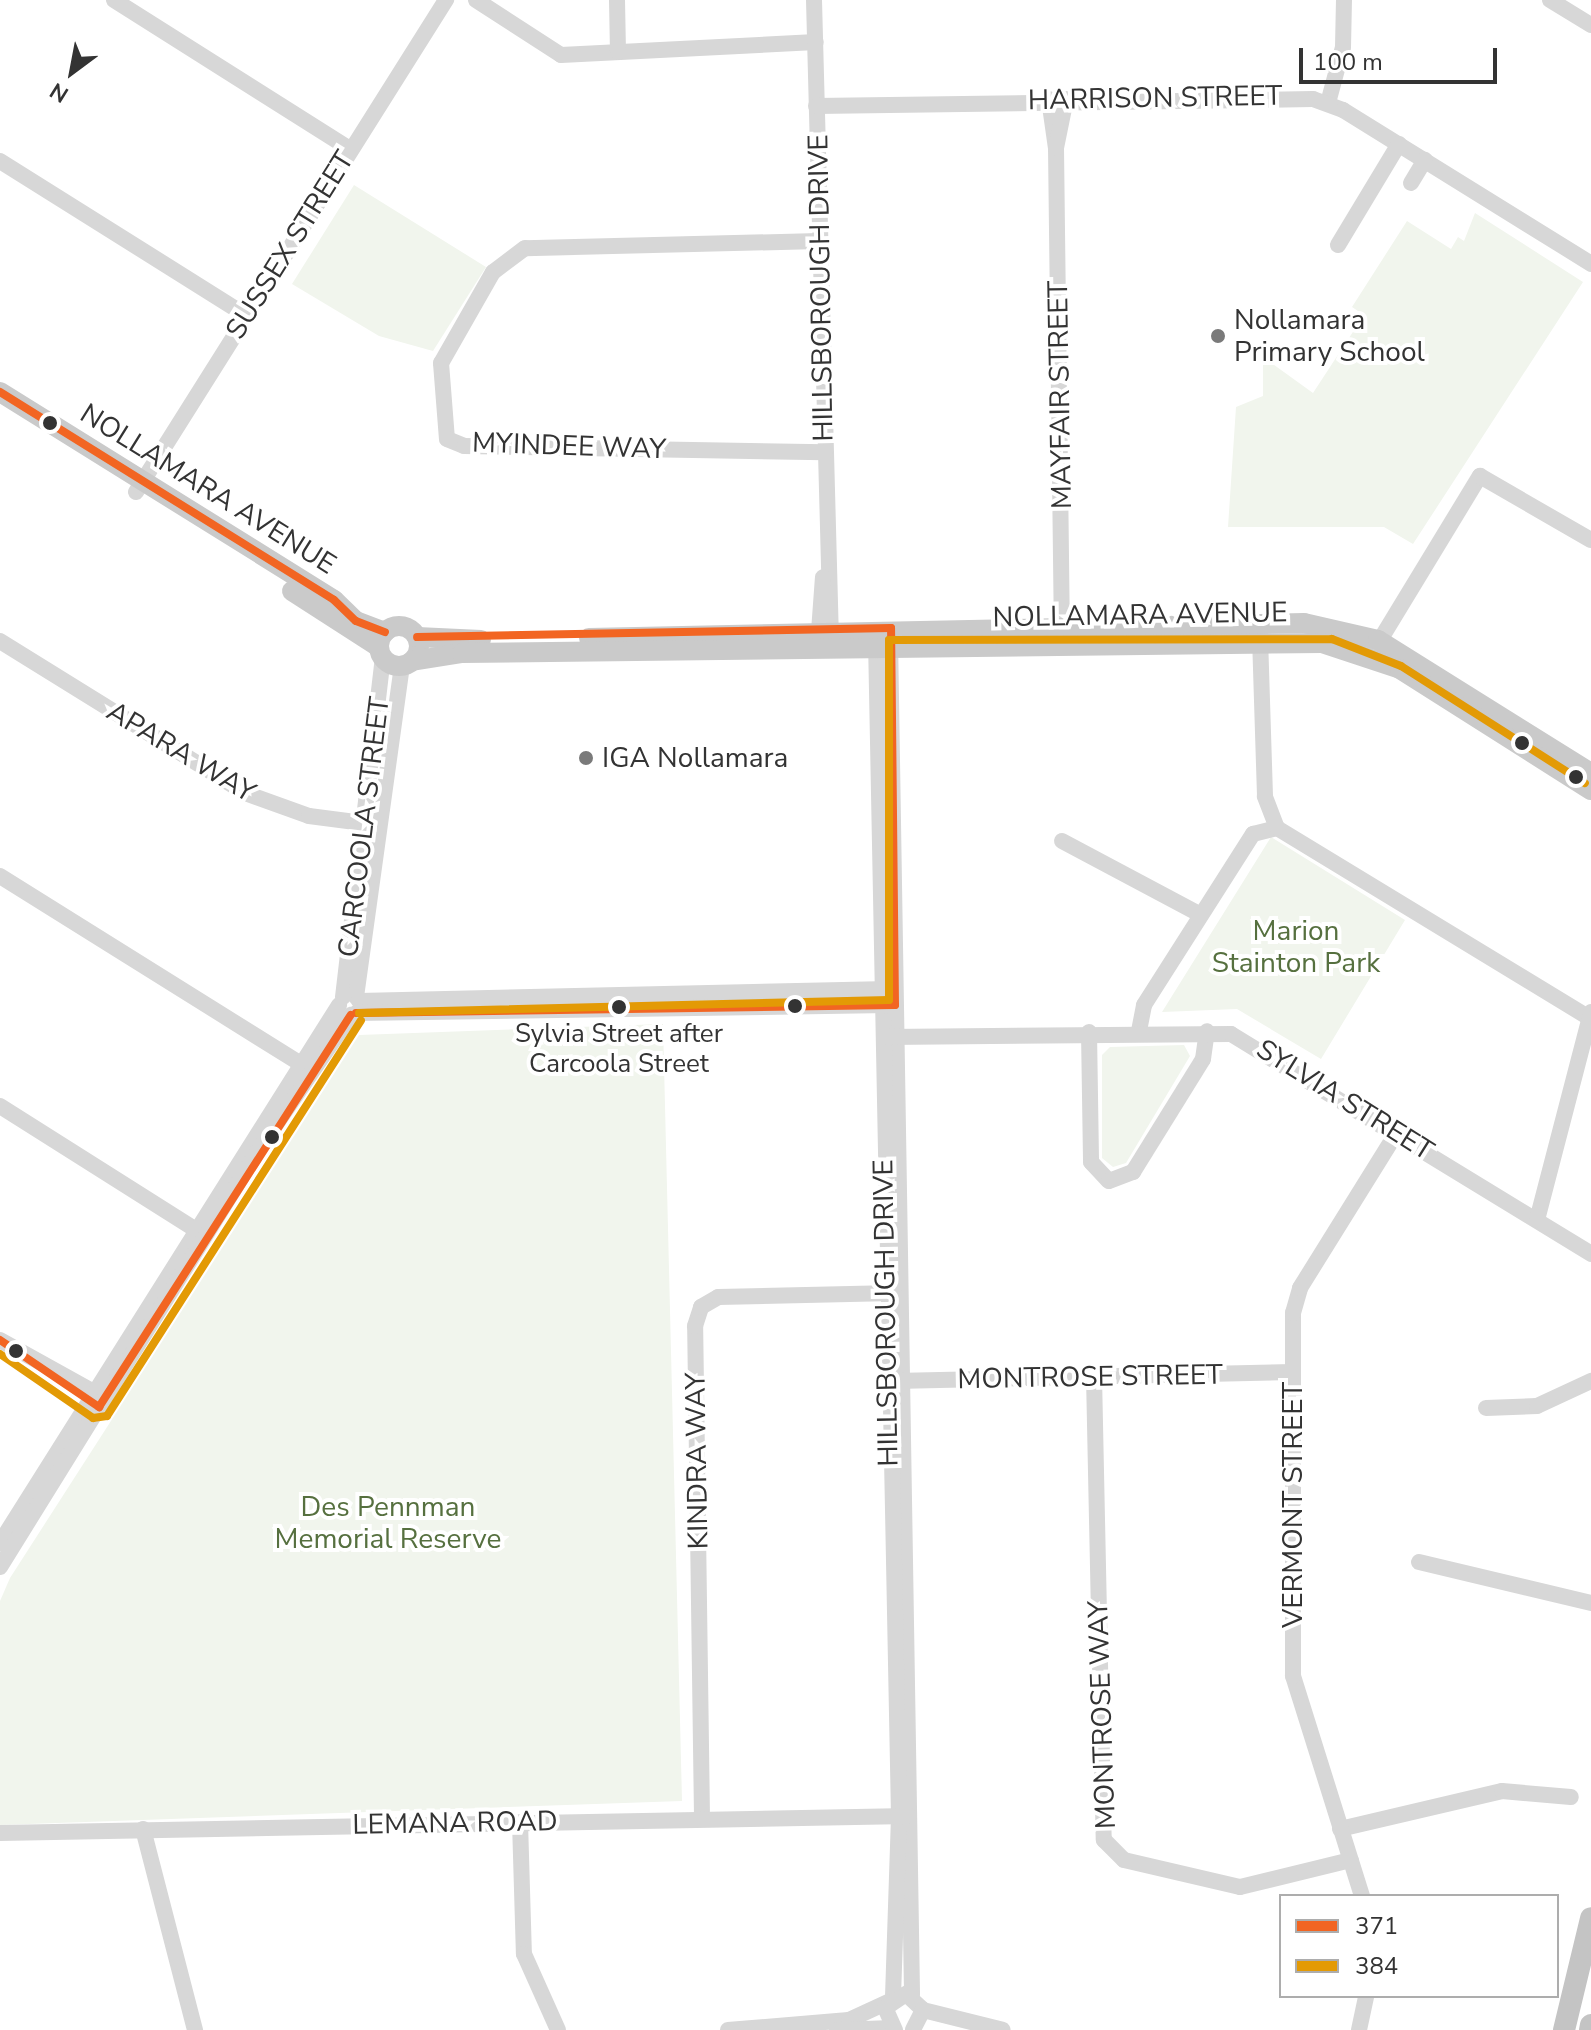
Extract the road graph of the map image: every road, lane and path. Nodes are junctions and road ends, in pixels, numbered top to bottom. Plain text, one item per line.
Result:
1 (114, 0) edge
2 (446, 0) edge
3 (476, 0) edge
4 (617, 0) edge
5 (814, 0) edge
6 (1344, 0) edge
7 (1550, 0) edge
8 (1591, 25) edge
9 (816, 42) junction
10 (618, 52) junction
11 (1049, 99) junction
12 (1066, 99) junction
13 (1328, 103) junction
14 (816, 106) junction
15 (1399, 144) junction
16 (1056, 148) junction
17 (350, 149) junction
18 (1425, 160) junction
19 (0, 161) edge
20 (1411, 183) dead end
21 (819, 241) junction
22 (1338, 245) dead end
23 (1591, 264) edge
24 (247, 316) junction
25 (0, 392) edge
26 (0, 408) edge
27 (825, 452) junction
28 (140, 487) junction
29 (1591, 540) edge
30 (1260, 632) junction
31 (1062, 634) junction
32 (417, 637) junction
33 (824, 638) junction
34 (883, 638) junction
35 (0, 641) edge
36 (538, 646) junction
37 (1375, 648) junction
38 (392, 653) junction
39 (1591, 773) edge
40 (1591, 790) edge
41 (372, 824) junction
42 (1277, 828) junction
43 (1062, 841) dead end
44 (0, 876) edge
45 (1201, 915) junction
46 (888, 997) junction
47 (351, 1005) junction
48 (1590, 1015) edge
49 (1139, 1031) junction
50 (1207, 1031) junction
51 (1089, 1032) junction
52 (889, 1037) junction
53 (306, 1067) junction
54 (0, 1106) edge
55 (1397, 1132) junction
56 (1537, 1220) junction
57 (200, 1232) junction
58 (1591, 1254) edge
59 (893, 1293) junction
60 (0, 1340) edge
61 (1293, 1372) junction
62 (1094, 1376) junction
63 (895, 1381) junction
64 (1591, 1381) edge
65 (97, 1399) junction
66 (1486, 1408) dead end
67 (0, 1543) edge
68 (1419, 1562) dead end
69 (0, 1567) edge
70 (1591, 1603) edge
71 (1571, 1797) dead end
72 (905, 1816) junction
73 (702, 1817) junction
74 (520, 1822) junction
75 (143, 1829) junction
76 (1340, 1829) junction
77 (0, 1833) edge
78 (1351, 1860) junction
79 (1361, 1894) edge
80 (1591, 1918) edge
81 (912, 1995) junction
82 (1366, 1998) edge
83 (890, 2000) junction
84 (923, 2010) junction
85 (761, 2027) edge
86 (976, 2027) edge
87 (894, 2029) edge
88 (1003, 2029) edge
89 (195, 2030) edge
90 (558, 2030) edge
91 (728, 2030) edge
92 (833, 2030) edge
93 (913, 2030) edge
94 (1359, 2030) edge
95 (1564, 2030) edge

1 - 17 street
2 - 17 street, SUSSEX STREET
3 - 10 street
4 - 10 street
5 - 9 street, HILLSBOROUGH DRIVE
6 - 13 street
7 - 8 street
9 - 10 street
9 - 14 street, HILLSBOROUGH DRIVE
11 - 12 street, HARRISON STREET
11 - 14 street, HARRISON STREET
11 - 16 street, MAYFAIR STREET
12 - 13 street, HARRISON STREET
12 - 16 street, MAYFAIR STREET
13 - 15 street, HARRISON STREET
14 - 21 street, HILLSBOROUGH DRIVE
15 - 18 street, HARRISON STREET
15 - 22 street
16 - 31 street, MAYFAIR STREET
17 - 24 street, SUSSEX STREET
18 - 20 street
18 - 23 street, HARRISON STREET
19 - 24 street
21 - 27 street, HILLSBOROUGH DRIVE
21 - 27 street, MYINDEE WAY
24 - 28 street, SUSSEX STREET
25 - 28 main road, NOLLAMARA AVENUE
26 - 28 main road, NOLLAMARA AVENUE
27 - 33 street, HILLSBOROUGH DRIVE
28 - 38 main road, NOLLAMARA AVENUE
29 - 37 street
30 - 31 main road, NOLLAMARA AVENUE
30 - 37 main road, NOLLAMARA AVENUE
30 - 42 street
31 - 34 main road, NOLLAMARA AVENUE
32 - 36 main road, NOLLAMARA AVENUE
32 - 38 main road
32 - 38 main road, NOLLAMARA AVENUE
33 - 34 main road, NOLLAMARA AVENUE
33 - 36 main road, NOLLAMARA AVENUE
34 - 46 street, HILLSBOROUGH DRIVE
35 - 41 street, APARA WAY
36 - 38 main road, NOLLAMARA AVENUE
37 - 39 main road, NOLLAMARA AVENUE
37 - 40 main road, NOLLAMARA AVENUE
38 - 41 street, CARCOOLA STREET
41 - 47 street, CARCOOLA STREET
42 - 45 street
42 - 48 street
43 - 45 street
44 - 53 street
45 - 49 street
46 - 47 street
46 - 52 street, HILLSBOROUGH DRIVE
47 - 53 street, CARCOOLA STREET
48 - 56 street
49 - 50 street, SYLVIA STREET
49 - 51 street, SYLVIA STREET
50 - 51 street
50 - 55 street, SYLVIA STREET
51 - 52 street, SYLVIA STREET
52 - 59 street, HILLSBOROUGH DRIVE
53 - 57 street, CARCOOLA STREET
54 - 57 street
55 - 56 street, SYLVIA STREET
55 - 61 street, VERMONT STREET
56 - 58 street, SYLVIA STREET
57 - 65 street, CARCOOLA STREET
59 - 63 street, HILLSBOROUGH DRIVE
59 - 73 street, KINDRA WAY
60 - 65 street
61 - 62 street, MONTROSE STREET
61 - 76 street, VERMONT STREET
62 - 63 street, MONTROSE STREET
62 - 78 street, MONTROSE WAY
63 - 72 street, HILLSBOROUGH DRIVE
64 - 66 street
65 - 67 street, CARCOOLA STREET
65 - 69 street, CARCOOLA STREET
68 - 70 street
71 - 76 street
72 - 73 street, LEMANA ROAD
72 - 81 street, HILLSBOROUGH DRIVE
72 - 83 street, HILLSBOROUGH DRIVE
73 - 74 street, LEMANA ROAD
74 - 75 street, LEMANA ROAD
74 - 90 street
75 - 77 street, LEMANA ROAD
75 - 89 street
76 - 78 street, VERMONT STREET
78 - 79 street, VERMONT STREET
80 - 95 highway
81 - 83 street
81 - 84 street
82 - 94 street
83 - 85 street
83 - 87 street, HILLSBOROUGH DRIVE
84 - 86 street
84 - 93 street
85 - 91 street
86 - 88 street
87 - 92 street

